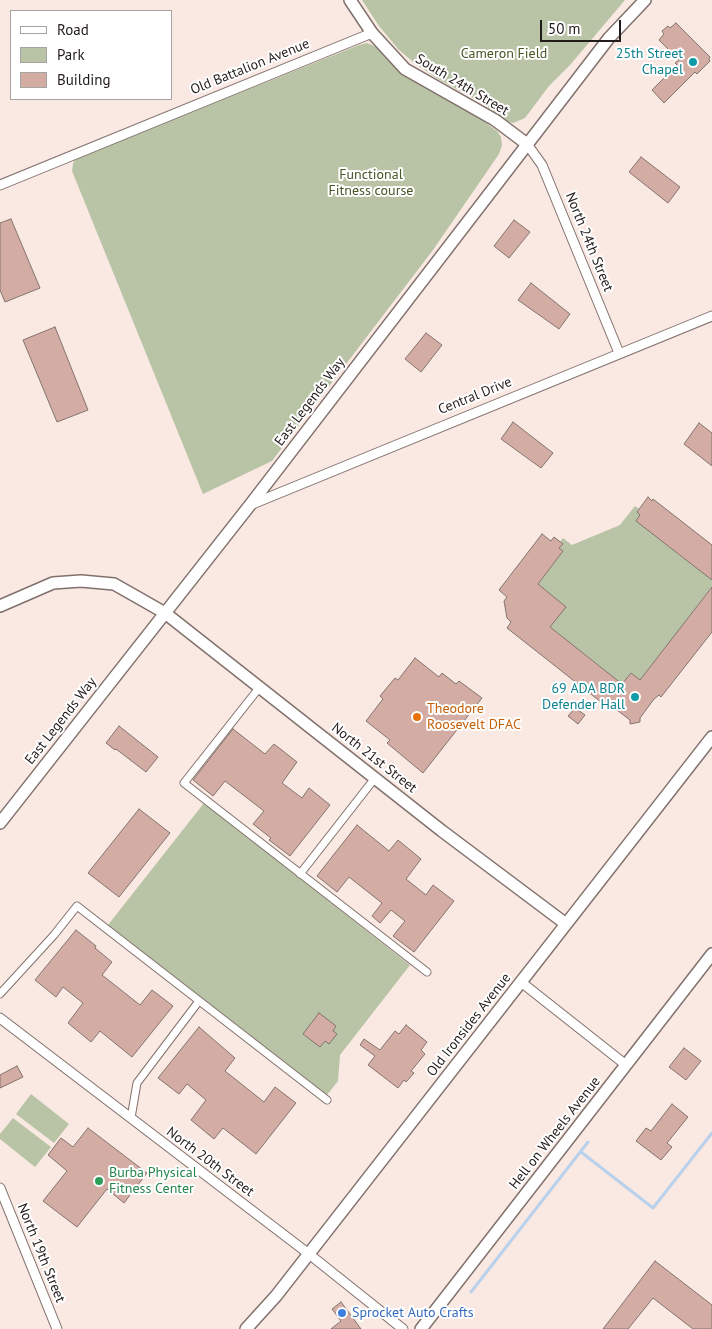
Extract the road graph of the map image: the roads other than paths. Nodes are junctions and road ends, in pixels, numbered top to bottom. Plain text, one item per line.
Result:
1 (350, 0) edge
2 (645, 0) edge
3 (372, 32) junction
4 (526, 144) junction
5 (0, 184) edge
6 (712, 316) edge
7 (619, 353) junction
8 (250, 506) junction
9 (0, 606) edge
10 (165, 613) junction
11 (259, 688) junction
12 (712, 737) edge
13 (375, 778) junction
14 (0, 823) edge
15 (300, 874) junction
16 (566, 924) junction
17 (712, 954) edge
18 (427, 972) dead end
19 (521, 982) junction
20 (0, 994) edge
21 (200, 1001) junction
22 (0, 1018) edge
23 (626, 1065) junction
24 (327, 1100) dead end
25 (131, 1118) junction
26 (0, 1188) edge
27 (308, 1254) junction
28 (58, 1329) edge
29 (246, 1329) edge
30 (402, 1329) edge
31 (421, 1329) edge

1 - 3 street, South 24th Street
2 - 4 street, East Legends Way
3 - 4 street, South 24th Street
3 - 5 street, Old Battalion Avenue
4 - 7 street, North 24th Street
4 - 8 street, East Legends Way
6 - 7 street, Central Drive
7 - 8 street, Central Drive
8 - 10 street, East Legends Way
9 - 10 street
10 - 11 street, North 21st Street
10 - 14 street, East Legends Way
11 - 13 street, North 21st Street
11 - 15 street
12 - 16 street, Old Ironsides Avenue
13 - 15 street
13 - 16 street, North 21st Street
15 - 18 street
16 - 19 street, Old Ironsides Avenue
17 - 23 street, Hell on Wheels Avenue
19 - 23 street
19 - 27 street, Old Ironsides Avenue
20 - 21 street
21 - 24 street
21 - 25 street
22 - 25 street, North 20th Street
23 - 31 street, Hell on Wheels Avenue
25 - 27 street, North 20th Street
26 - 28 street, North 19th Street
27 - 29 street, Old Ironsides Avenue
27 - 30 street, North 20th Street

